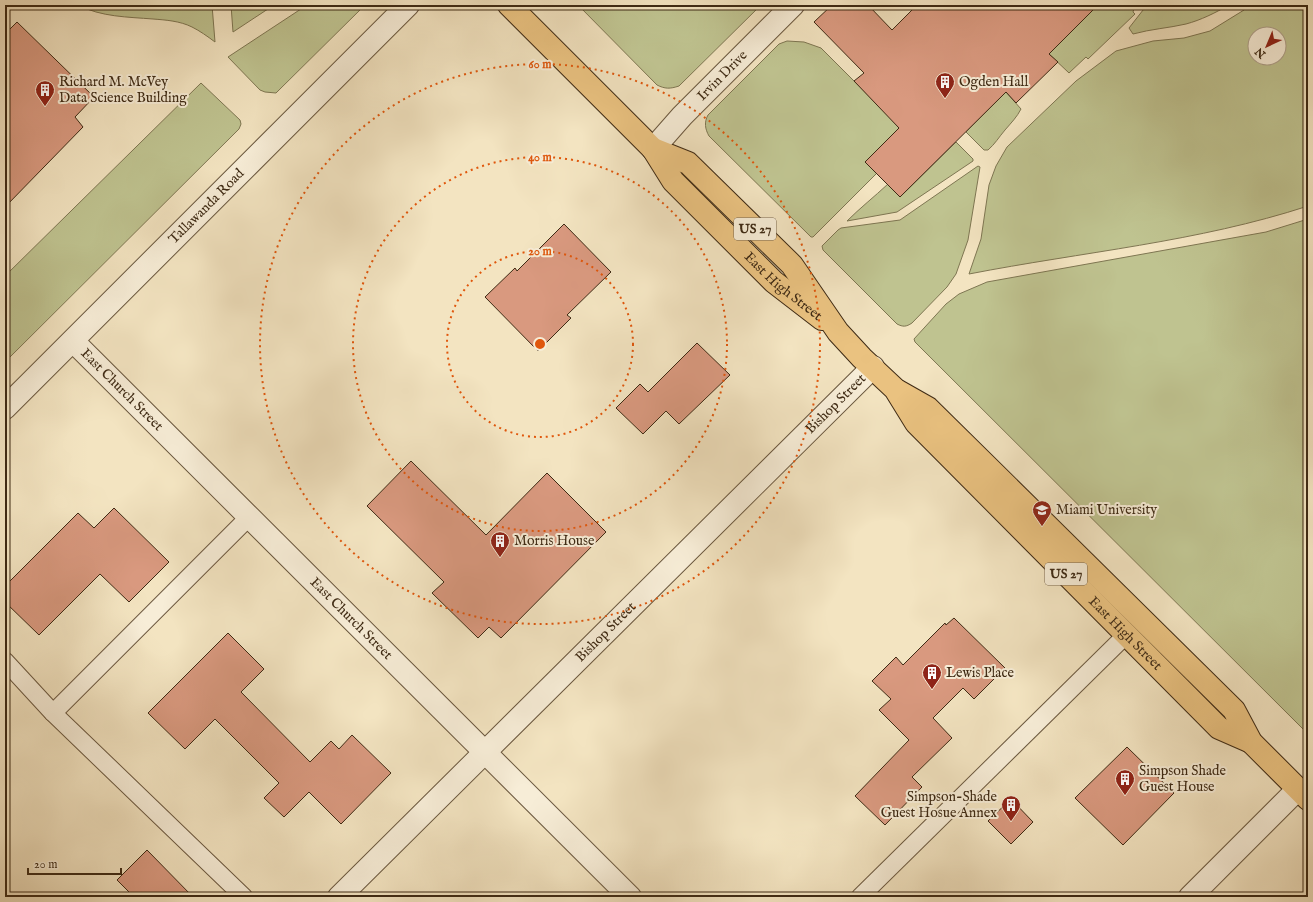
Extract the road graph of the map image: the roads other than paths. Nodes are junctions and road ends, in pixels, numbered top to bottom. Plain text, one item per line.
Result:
1 (408, 5) edge
2 (509, 5) edge
3 (793, 5) edge
4 (653, 149) junction
5 (72, 341) junction
6 (873, 367) junction
7 (895, 389) junction
8 (5, 408) edge
9 (249, 517) junction
10 (1126, 635) junction
11 (5, 661) edge
12 (53, 713) junction
13 (1251, 742) junction
14 (485, 752) junction
15 (1303, 794) edge
16 (622, 894) edge
17 (244, 897) edge
18 (339, 897) edge
19 (860, 897) edge
20 (1190, 897) edge

1 - 5 street, Tallawanda Road
2 - 4 highway, East High Street / US 27
3 - 4 street, Irvin Drive
4 - 6 highway, East High Street / US 27
5 - 8 street, Tallawanda Road
5 - 9 street, East Church Street
6 - 7 highway, East High Street / US 27
6 - 14 street, Bishop Street
7 - 10 highway, East High Street / US 27
7 - 13 highway, East High Street / US 27
9 - 12 lane
9 - 14 street, East Church Street
10 - 13 highway, East High Street / US 27
10 - 19 lane
11 - 12 lane
12 - 17 lane
13 - 15 highway, East High Street / US 27
14 - 16 street, East Church Street
14 - 18 street, Bishop Street
15 - 20 street

